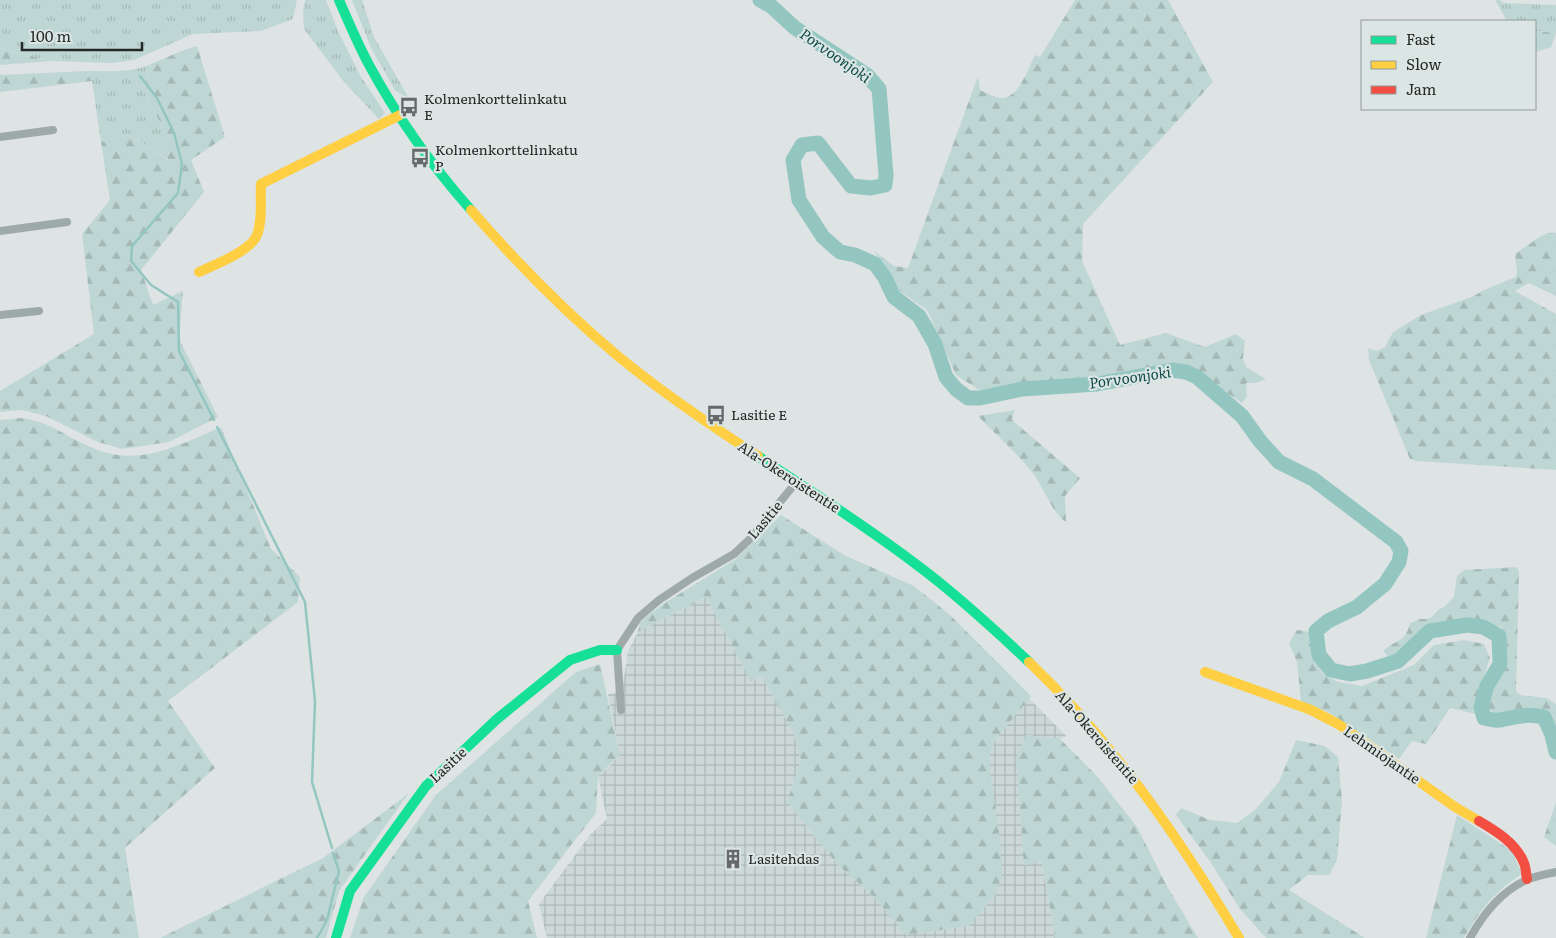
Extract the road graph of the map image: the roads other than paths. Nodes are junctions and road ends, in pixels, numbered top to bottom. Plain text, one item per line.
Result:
1 (341, 0) edge
2 (400, 115) junction
3 (53, 130) dead end
4 (0, 137) edge
5 (67, 222) dead end
6 (0, 230) edge
7 (199, 272) dead end
8 (39, 311) dead end
9 (0, 315) edge
10 (797, 481) junction
11 (617, 650) junction
12 (1206, 672) dead end
13 (621, 710) dead end
14 (1556, 872) edge
15 (1527, 879) junction
16 (336, 938) edge
17 (1239, 938) edge
18 (1470, 938) edge

1 - 2 main road, Ala-Okeroistentie
2 - 7 main road
2 - 10 main road, Ala-Okeroistentie
3 - 4 street
5 - 6 street
8 - 9 street
10 - 11 street, Lasitie
10 - 17 main road, Ala-Okeroistentie
11 - 13 street
11 - 16 main road, Lasitie
12 - 15 main road, Lehmiojantie
14 - 15 street
15 - 18 street

